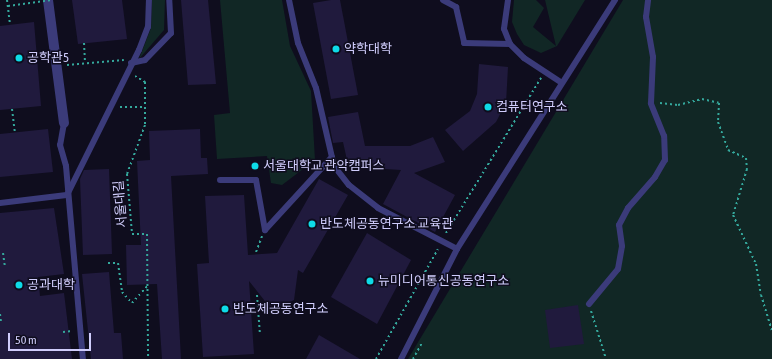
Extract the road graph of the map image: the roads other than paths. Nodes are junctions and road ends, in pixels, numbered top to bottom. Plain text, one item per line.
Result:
1 (48, 0) edge
2 (149, 0) edge
3 (169, 0) edge
4 (289, 0) edge
5 (443, 0) edge
6 (508, 0) edge
7 (615, 0) edge
8 (648, 0) edge
9 (510, 44) junction
10 (131, 63) junction
11 (562, 83) junction
12 (64, 123) joint
13 (332, 157) junction
14 (220, 180) dead end
15 (67, 195) junction
16 (0, 203) edge
17 (457, 249) junction
18 (589, 304) road end
19 (83, 359) edge
20 (401, 359) edge

1 - 12 street
2 - 10 lane
3 - 10 lane
4 - 13 lane
5 - 9 lane
6 - 9 lane
7 - 11 lane
8 - 18 lane
9 - 11 lane
10 - 15 lane
11 - 17 lane
12 - 15 lane
13 - 14 lane
13 - 17 lane
15 - 16 lane
15 - 19 lane
17 - 20 lane

